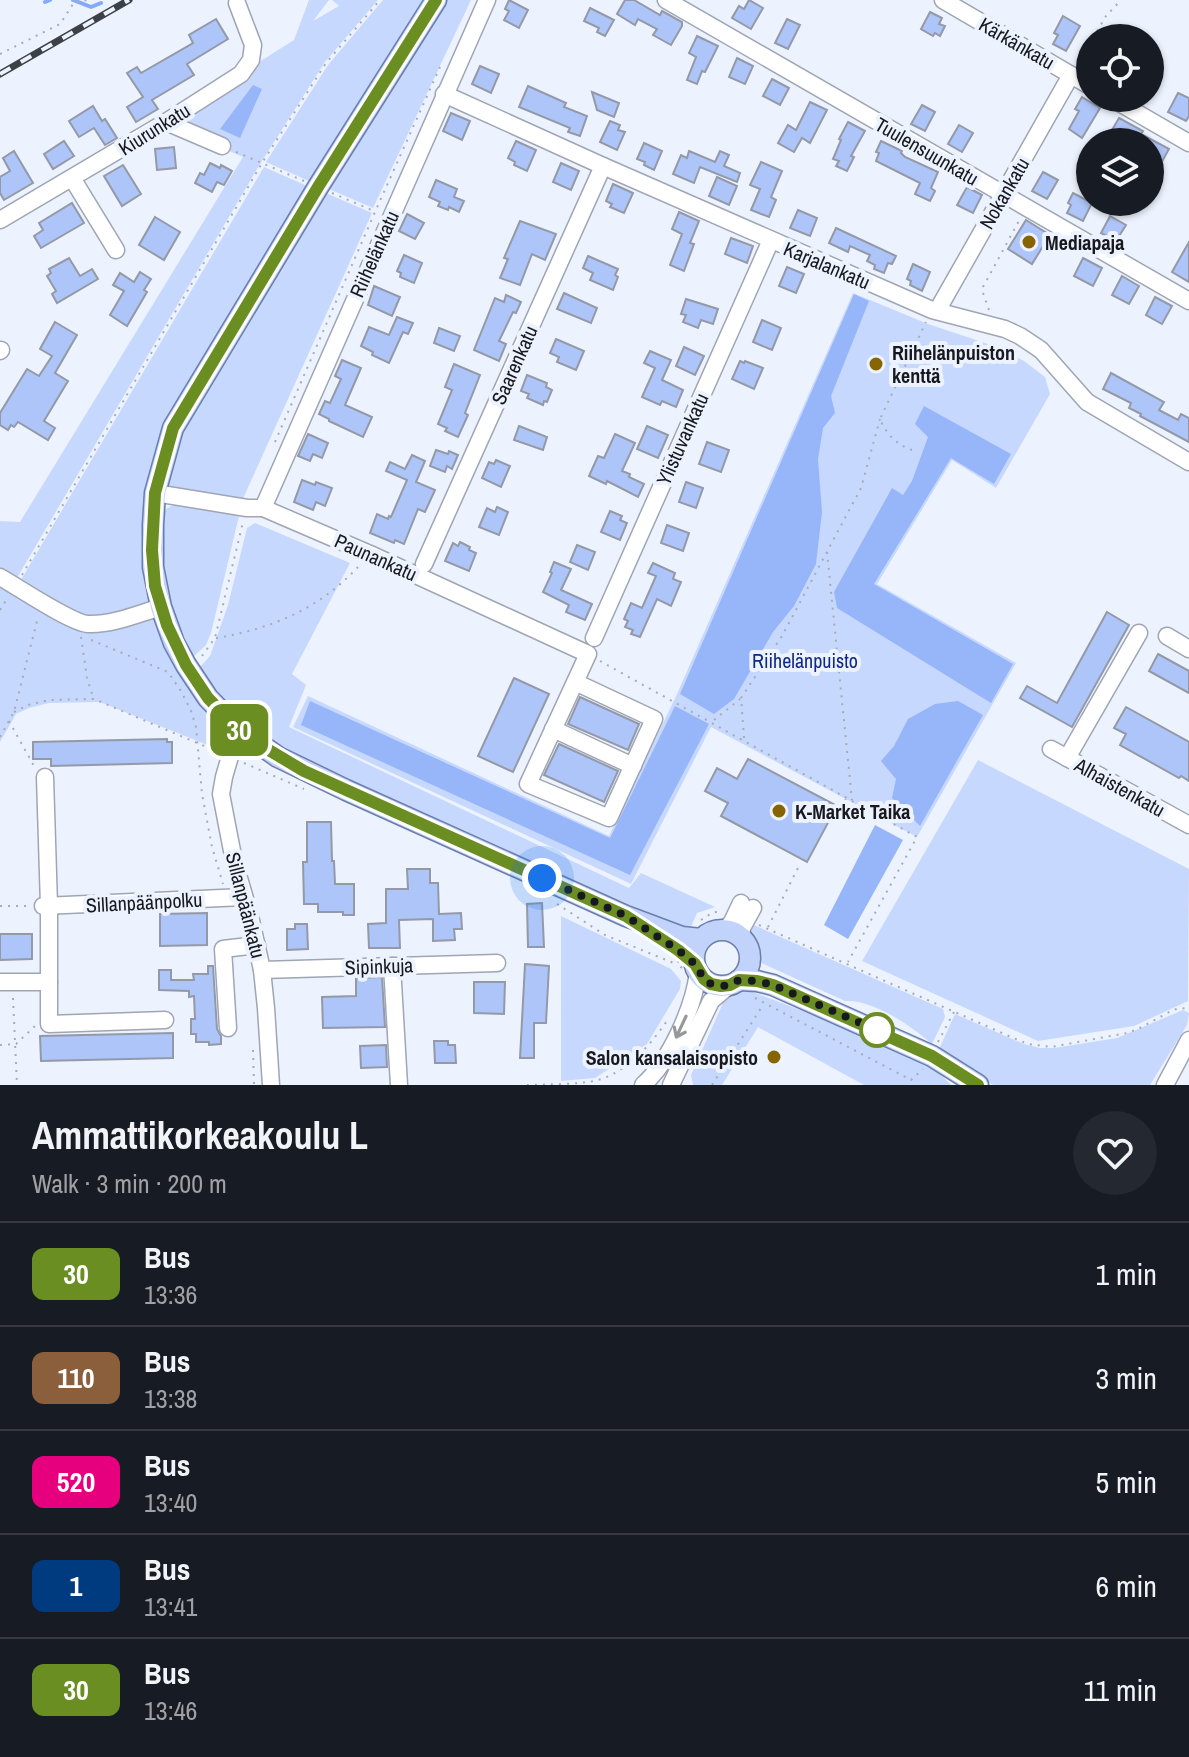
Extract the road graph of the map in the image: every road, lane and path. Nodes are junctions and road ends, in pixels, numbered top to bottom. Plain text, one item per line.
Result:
1 (92, 0) edge
2 (380, 0) edge
3 (436, 0) edge
4 (487, 0) edge
5 (666, 0) edge
6 (943, 0) edge
7 (1121, 0) edge
8 (237, 3) dead end
9 (1101, 24) edge
10 (0, 54) edge
11 (1076, 67) edge
12 (1071, 75) junction
13 (1076, 78) edge
14 (444, 94) junction
15 (1135, 112) edge
16 (166, 122) junction
17 (1189, 143) edge
18 (222, 146) joint
19 (262, 163) junction
20 (603, 166) junction
21 (72, 178) junction
22 (318, 187) junction
23 (1003, 194) junction
24 (1027, 208) junction
25 (375, 212) dead end
26 (0, 220) edge
27 (771, 240) junction
28 (116, 250) dead end
29 (1189, 301) edge
30 (934, 310) junction
31 (986, 324) junction
32 (880, 419) junction
33 (912, 450) dead end
34 (1189, 462) edge
35 (155, 493) junction
36 (263, 508) junction
37 (827, 550) junction
38 (370, 554) junction
39 (424, 564) dead end
40 (0, 577) edge
41 (13, 590) junction
42 (161, 607) junction
43 (0, 610) edge
44 (40, 612) dead end
45 (1139, 633) dead end
46 (1167, 636) dead end
47 (215, 638) dead end
48 (591, 646) junction
49 (1189, 649) edge
50 (575, 682) junction
51 (741, 698) junction
52 (94, 699) junction
53 (14, 712) junction
54 (9, 721) junction
55 (712, 722) junction
56 (238, 729) junction
57 (553, 729) junction
58 (0, 737) edge
59 (744, 740) junction
60 (199, 744) junction
61 (1051, 749) dead end
62 (230, 757) junction
63 (1067, 758) junction
64 (633, 766) junction
65 (42, 776) joint
66 (307, 790) dead end
67 (847, 798) junction
68 (852, 800) junction
69 (833, 822) dead end
70 (1189, 825) edge
71 (800, 864) dead end
72 (236, 898) junction
73 (549, 899) dead end
74 (747, 905) dead end
75 (0, 906) edge
76 (46, 906) junction
77 (626, 916) junction
78 (768, 928) dead end
79 (701, 939) junction
80 (739, 941) junction
81 (257, 945) junction
82 (497, 963) dead end
83 (847, 963) dead end
84 (392, 966) junction
85 (690, 967) junction
86 (262, 970) junction
87 (6, 982) edge
88 (49, 982) junction
89 (734, 983) junction
90 (753, 997) dead end
91 (764, 1004) junction
92 (821, 1007) junction
93 (954, 1011) dead end
94 (165, 1020) dead end
95 (228, 1028) dead end
96 (1189, 1040) edge
97 (253, 1048) dead end
98 (932, 1056) junction
99 (911, 1080) junction
100 (658, 1083) edge
101 (17, 1085) edge
102 (254, 1085) edge
103 (271, 1085) edge
104 (399, 1085) edge
105 (712, 1085) edge
106 (908, 1085) edge
107 (978, 1085) edge
108 (1165, 1085) edge

1 - 10 path
2 - 19 path
3 - 22 main road
4 - 14 street, Riihelänkatu
5 - 23 street, Tuulensuunkatu
6 - 12 street, Kärkänkatu
7 - 9 path
8 - 16 street, Kiurunkatu
11 - 12 path
12 - 13 street, Kärkänkatu
12 - 23 street, Nokankatu
14 - 20 street, Karjalankatu
14 - 36 street, Riihelänkatu
15 - 17 street
16 - 18 street
16 - 21 street, Kiurunkatu
18 - 19 path
19 - 22 path
19 - 41 path
20 - 27 street, Karjalankatu
20 - 39 street, Saarenkatu
21 - 26 street, Kiurunkatu
21 - 28 street
22 - 25 path
22 - 35 main road
23 - 24 street, Tuulensuunkatu
23 - 30 street, Nokankatu
24 - 29 street, Tuulensuunkatu
24 - 31 path
27 - 30 street, Karjalankatu
27 - 48 street, Ylistuvankatu
30 - 31 street, Karjalankatu
30 - 32 path
31 - 34 street, Karjalankatu
32 - 33 path
32 - 37 path
35 - 36 street, Paunankatu
35 - 42 main road
36 - 38 street, Paunankatu
37 - 51 path
37 - 68 path
38 - 47 path
38 - 48 street, Paunankatu
40 - 41 street
41 - 42 street
41 - 43 path
42 - 56 main road
44 - 53 path
45 - 63 street
46 - 49 street
48 - 50 street, Ylistuvankatu
48 - 55 path
50 - 57 street, Ylistuvankatu
50 - 64 street
51 - 55 path
51 - 59 path
52 - 53 path
52 - 60 path
52 - 60 path
53 - 54 path
54 - 58 path
54 - 65 path
55 - 59 path
56 - 62 street, Sillanpäänkatu
56 - 77 main road
57 - 64 street
57 - 64 street, Ylistuvankatu
59 - 67 path
60 - 62 path
60 - 72 path
61 - 63 street, Alhaistenkatu
62 - 66 path
62 - 72 street, Sillanpäänkatu
63 - 70 street, Alhaistenkatu
65 - 76 street
67 - 68 path
67 - 69 path
68 - 83 path
71 - 78 path
72 - 76 street, Sillanpäänpolku
72 - 81 street, Sillanpäänkatu
73 - 85 path
74 - 80 street
75 - 76 path
76 - 88 street
77 - 79 main road
77 - 85 main road
79 - 80 main road
79 - 85 main road
80 - 89 main road
80 - 92 main road
81 - 86 street, Sillanpäänkatu
81 - 95 street
82 - 84 street, Sipinkuja
84 - 86 street, Sipinkuja
84 - 104 street
85 - 89 main road
85 -> 100 street
86 - 103 street, Sillanpäänkatu
87 - 88 street
87 - 101 path
88 - 94 street
89 - 92 main road
89 - 100 street
90 - 91 path
91 - 99 path
91 - 105 path
92 - 98 main road
93 - 98 path
96 - 108 street
97 - 102 path
98 - 99 path
98 - 107 main road
99 - 106 path

